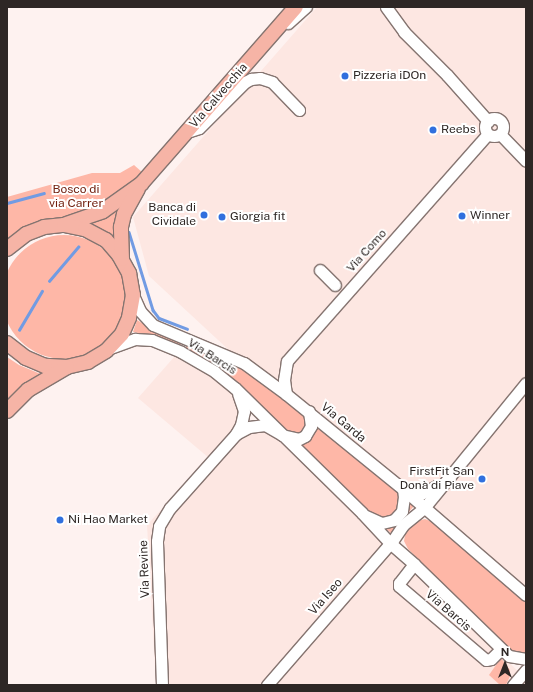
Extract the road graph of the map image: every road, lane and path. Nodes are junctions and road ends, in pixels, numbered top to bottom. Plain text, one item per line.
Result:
1 (296, 7) edge
2 (306, 7) edge
3 (386, 7) edge
4 (398, 7) edge
5 (399, 25) junction
6 (279, 26) junction
7 (299, 110) dead end
8 (488, 121) junction
9 (186, 133) junction
10 (488, 134) junction
11 (500, 134) junction
12 (526, 162) edge
13 (141, 184) junction
14 (64, 225) junction
15 (9, 246) edge
16 (122, 258) junction
17 (320, 270) dead end
18 (335, 285) dead end
19 (132, 295) junction
20 (7, 343) edge
21 (110, 348) junction
22 (66, 367) junction
23 (226, 380) junction
24 (526, 383) edge
25 (286, 394) junction
26 (7, 410) edge
27 (309, 411) junction
28 (236, 434) junction
29 (282, 435) junction
30 (454, 470) junction
31 (403, 489) junction
32 (424, 508) junction
33 (362, 513) junction
34 (435, 518) junction
35 (405, 523) junction
36 (390, 543) junction
37 (410, 560) junction
38 (526, 595) edge
39 (501, 648) junction
40 (526, 659) edge
41 (526, 670) edge
42 (162, 685) edge
43 (267, 685) edge
44 (513, 685) edge

1 - 6 main road, Via Calvecchia
2 - 6 street
3 - 5 street
4 - 5 street
5 - 8 street
6 - 9 main road, Via Calvecchia
7 - 9 street
8 - 10 street
8 - 11 street
9 - 13 main road, Via Calvecchia
10 - 11 street
10 - 25 street, Via Como
11 - 12 street
13 - 14 main road, Via Calvecchia
13 - 16 main road, Via Calvecchia
14 - 15 main road
14 - 16 main road
16 - 19 main road
17 - 18 street
19 - 21 main road
19 - 25 street, Via Garda
20 - 22 main road
21 - 22 main road
21 - 23 street, Via Barcis
22 - 26 main road
23 - 28 street, Via Revine
23 - 29 street, Via Barcis
24 - 30 street, Via Iseo
25 - 27 street, Via Garda
27 - 29 street
27 - 31 street, Via Garda
28 - 29 street, Via Revine
28 - 42 street, Via Revine
29 - 33 street, Via Barcis
30 - 31 street, Via Iseo
30 - 32 street, Via Iseo
31 - 32 street, Via Garda
31 - 33 street, Via Barcis
32 - 34 street, Via Garda
32 - 35 street, Via Iseo
33 - 36 street, Via Barcis
34 - 35 street
34 - 38 street, Via Garda
35 - 36 street, Via Iseo
35 - 37 street
36 - 37 street, Via Barcis
36 - 43 street, Via Iseo
37 - 39 street, Via Barcis
37 - 39 street, Via Barcis
39 - 40 street, Via Barcis
41 - 44 street

